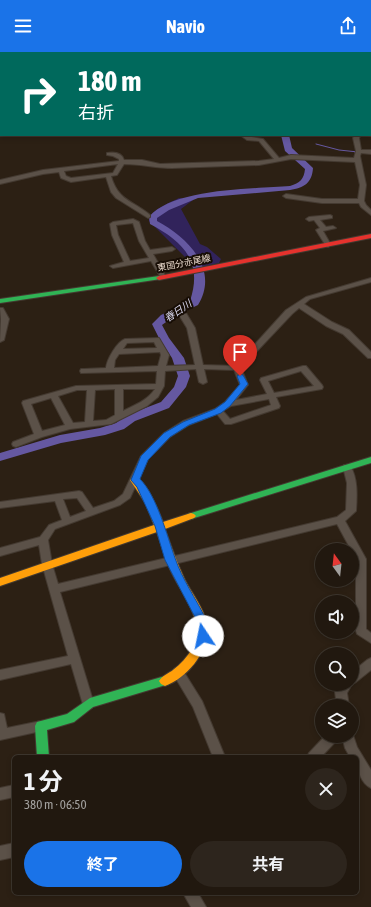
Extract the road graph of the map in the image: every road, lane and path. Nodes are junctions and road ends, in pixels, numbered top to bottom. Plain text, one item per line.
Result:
1 (245, 136) edge
2 (357, 136) edge
3 (359, 151) junction
4 (371, 152) edge
5 (109, 154) dead end
6 (277, 159) junction
7 (357, 160) junction
8 (122, 162) junction
9 (61, 170) junction
10 (108, 175) junction
11 (0, 182) edge
12 (286, 196) dead end
13 (361, 201) junction
14 (371, 213) edge
15 (148, 216) dead end
16 (330, 217) dead end
17 (316, 218) junction
18 (308, 219) dead end
19 (333, 228) dead end
20 (324, 229) junction
21 (371, 236) edge
22 (328, 245) junction
23 (172, 249) dead end
24 (150, 252) junction
25 (153, 259) junction
26 (128, 263) junction
27 (113, 266) dead end
28 (163, 277) junction
29 (371, 280) edge
30 (0, 301) edge
31 (300, 305) junction
32 (0, 310) edge
33 (183, 315) dead end
34 (1, 327) edge
35 (0, 340) edge
36 (371, 356) edge
37 (200, 367) junction
38 (164, 368) junction
39 (237, 368) junction
40 (110, 370) junction
41 (84, 371) dead end
42 (203, 382) dead end
43 (160, 386) junction
44 (119, 387) junction
45 (91, 388) junction
46 (54, 395) junction
47 (273, 396) junction
48 (228, 404) junction
49 (218, 411) junction
50 (119, 416) junction
51 (90, 424) junction
52 (70, 426) junction
53 (39, 435) junction
54 (16, 444) dead end
55 (371, 460) edge
56 (347, 467) junction
57 (135, 480) junction
58 (58, 497) junction
59 (0, 505) edge
60 (91, 512) junction
61 (340, 520) junction
62 (67, 521) junction
63 (160, 526) junction
64 (43, 540) junction
65 (0, 552) edge
66 (170, 560) junction
67 (47, 564) junction
68 (0, 582) edge
69 (55, 589) junction
70 (371, 639) edge
71 (75, 658) junction
72 (371, 663) edge
73 (178, 672) junction
74 (359, 673) edge
75 (0, 675) edge
76 (88, 704) junction
77 (0, 718) edge
78 (41, 726) junction
79 (1, 735) edge
80 (326, 743) edge
81 (350, 743) edge
82 (43, 755) edge
83 (218, 755) edge
84 (315, 755) edge
85 (356, 755) edge
86 (359, 761) edge
87 (371, 782) edge
88 (12, 791) edge
89 (0, 794) edge
90 (12, 850) edge
91 (0, 853) edge
92 (191, 895) edge
93 (199, 907) edge

1 - 6 street
2 - 3 street
3 - 4 street
3 - 7 street
5 - 8 street
6 - 7 street
6 - 8 street
7 - 13 street
8 - 9 street
8 - 10 street
9 - 10 street
9 - 11 street
10 - 15 street
12 - 13 street
13 - 14 street
16 - 17 street
17 - 18 street
17 - 20 street
19 - 20 street
20 - 22 street
21 - 22 street, 東国分赤尾線
22 - 28 street, 東国分赤尾線
23 - 24 street
24 - 25 street
24 - 26 street
25 - 26 street
25 - 28 street
26 - 27 street
28 - 30 street, 東国分赤尾線
29 - 31 street
31 - 36 street
31 - 39 street
32 - 34 street
33 - 37 street
34 - 35 street
37 - 38 street
37 - 39 street
37 - 42 street
38 - 40 street
38 - 40 street
38 - 43 street
39 - 48 street
40 - 41 street
43 - 44 street
43 - 50 street
44 - 45 street
44 - 50 street
45 - 46 street
45 - 51 street
46 - 52 street
46 - 53 street
47 - 47 street
47 - 48 street
47 - 49 street
48 - 49 street
49 - 57 street
50 - 51 street
51 - 52 street
52 - 53 street
53 - 54 street
55 - 56 street
56 - 61 street
56 - 63 street
57 - 60 street
57 - 63 street
58 - 59 street
58 - 60 street
58 - 62 street
60 - 62 street
61 - 66 street
61 - 70 street
62 - 64 street
63 - 66 street
63 - 67 street
64 - 65 street
64 - 67 street
66 - 69 street
66 - 73 street
67 - 68 street
67 - 69 street
69 - 71 street
71 - 75 street
71 - 76 street
72 - 74 street
73 - 76 street
73 - 83 street
76 - 78 street
77 - 79 street
78 - 79 street
78 - 82 street
80 - 84 street
81 - 85 street
86 - 87 street
88 - 89 street
90 - 91 street
92 - 93 street

